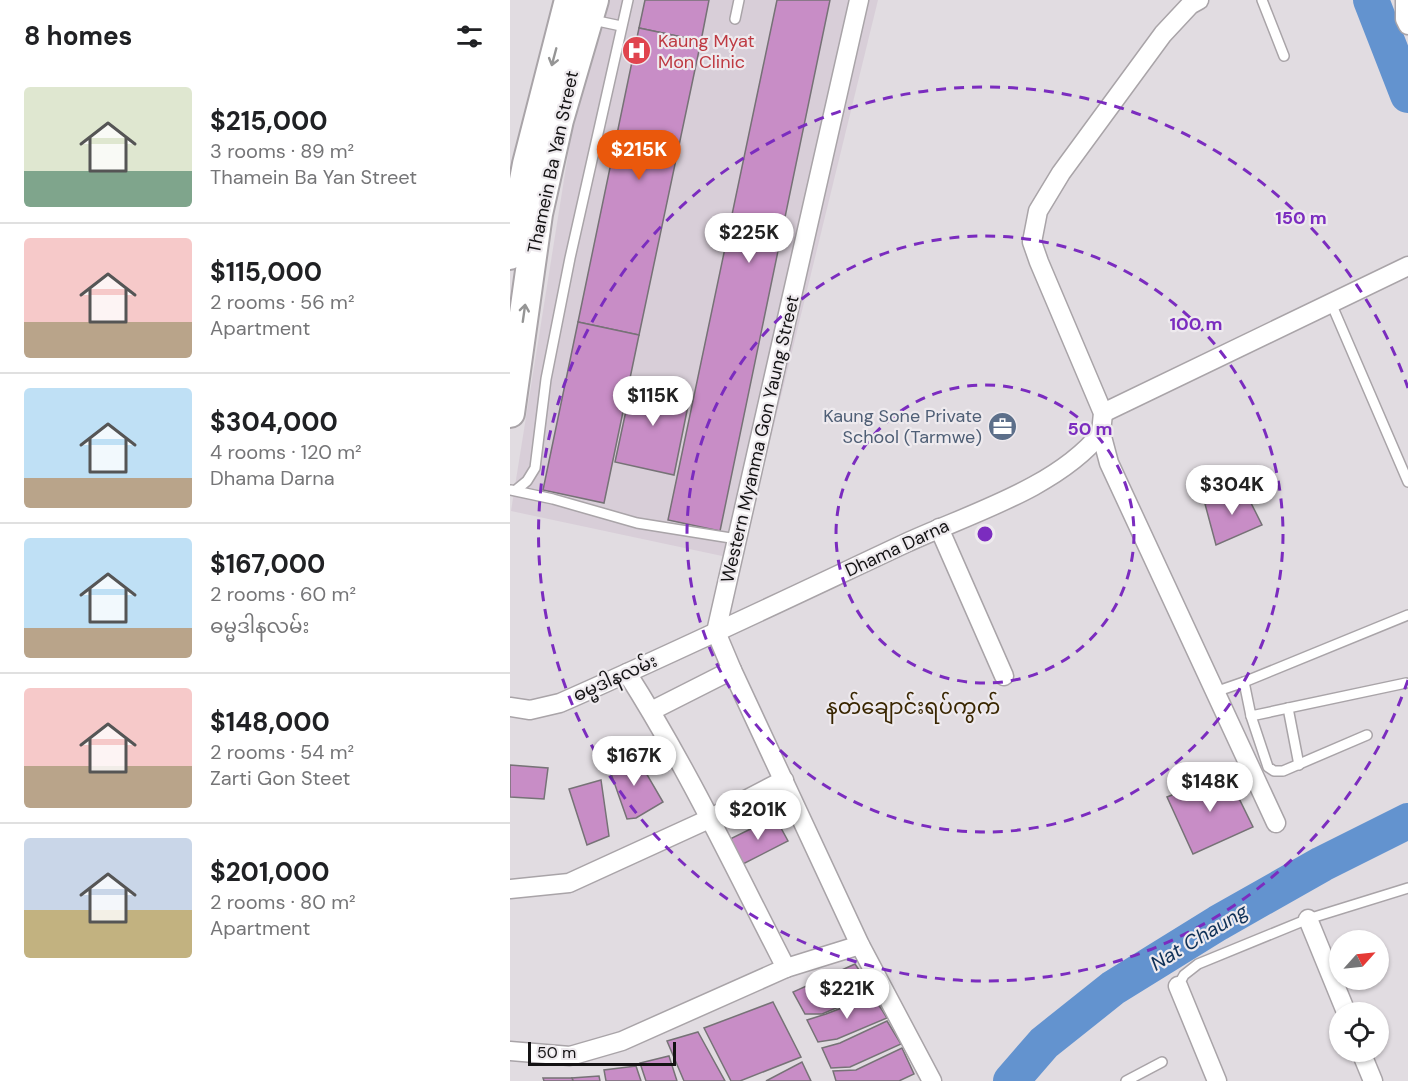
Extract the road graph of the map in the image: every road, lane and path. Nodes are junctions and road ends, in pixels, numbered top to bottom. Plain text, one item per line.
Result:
1 (628, 0) edge
2 (739, 0) edge
3 (859, 0) edge
4 (1262, 0) edge
5 (1405, 0) edge
6 (1192, 2) edge
7 (584, 6) edge
8 (735, 20) dead end
9 (1408, 25) edge
10 (621, 26) junction
11 (1284, 56) dead end
12 (528, 164) edge
13 (510, 255) edge
14 (1408, 266) edge
15 (1331, 303) junction
16 (510, 413) edge
17 (1103, 413) junction
18 (1101, 433) junction
19 (1408, 482) edge
20 (513, 490) edge
21 (939, 528) junction
22 (737, 539) junction
23 (1408, 615) edge
24 (716, 632) junction
25 (732, 670) junction
26 (627, 673) junction
27 (1004, 676) dead end
28 (1244, 682) junction
29 (1406, 683) dead end
30 (1215, 692) junction
31 (510, 707) edge
32 (1287, 708) junction
33 (651, 711) junction
34 (1251, 716) junction
35 (1367, 735) dead end
36 (1299, 765) junction
37 (784, 780) junction
38 (709, 819) junction
39 (1276, 823) dead end
40 (1408, 888) edge
41 (510, 889) edge
42 (1308, 919) junction
43 (860, 945) junction
44 (786, 968) junction
45 (1178, 986) joint
46 (1342, 1002) edge
47 (510, 1052) edge
48 (1162, 1062) dead end
49 (1365, 1062) edge
50 (932, 1081) edge
51 (1126, 1081) edge
52 (1217, 1081) edge
53 (1373, 1081) edge

1 - 10 lane
2 - 8 lane
3 - 22 street, Western Myanma Gon Yaung Street
4 - 11 lane
5 - 9 street
6 - 17 street
7 - 10 lane
7 - 12 main road
10 - 20 lane
12 - 13 main road
16 -> 12 main road, Thamein Ba Yan Street
14 - 15 street
15 - 17 street
15 - 19 lane
17 - 18 street
18 - 21 street, Dhama Darna
18 - 30 street
20 - 22 lane
21 - 24 street, Dhama Darna
21 - 27 street
22 - 24 street, Western Myanma Gon Yaung Street
23 - 28 lane
24 - 25 street
24 - 26 street, ဓမ္မဒါနလမ်း
25 - 33 street
25 - 37 street
26 - 31 street, ဓမ္မဒါနလမ်း
26 - 33 street
28 - 30 lane
28 - 34 lane
29 - 32 lane
30 - 39 street
32 - 34 lane
32 - 36 lane
33 - 38 street
34 - 36 lane
35 - 36 lane
37 - 38 street
37 - 43 street
38 - 41 street
38 - 44 street
40 - 42 lane
42 - 45 lane
42 - 46 street
43 - 44 street
43 - 50 street
44 - 47 street
45 - 52 street
48 - 51 lane
49 - 53 street

